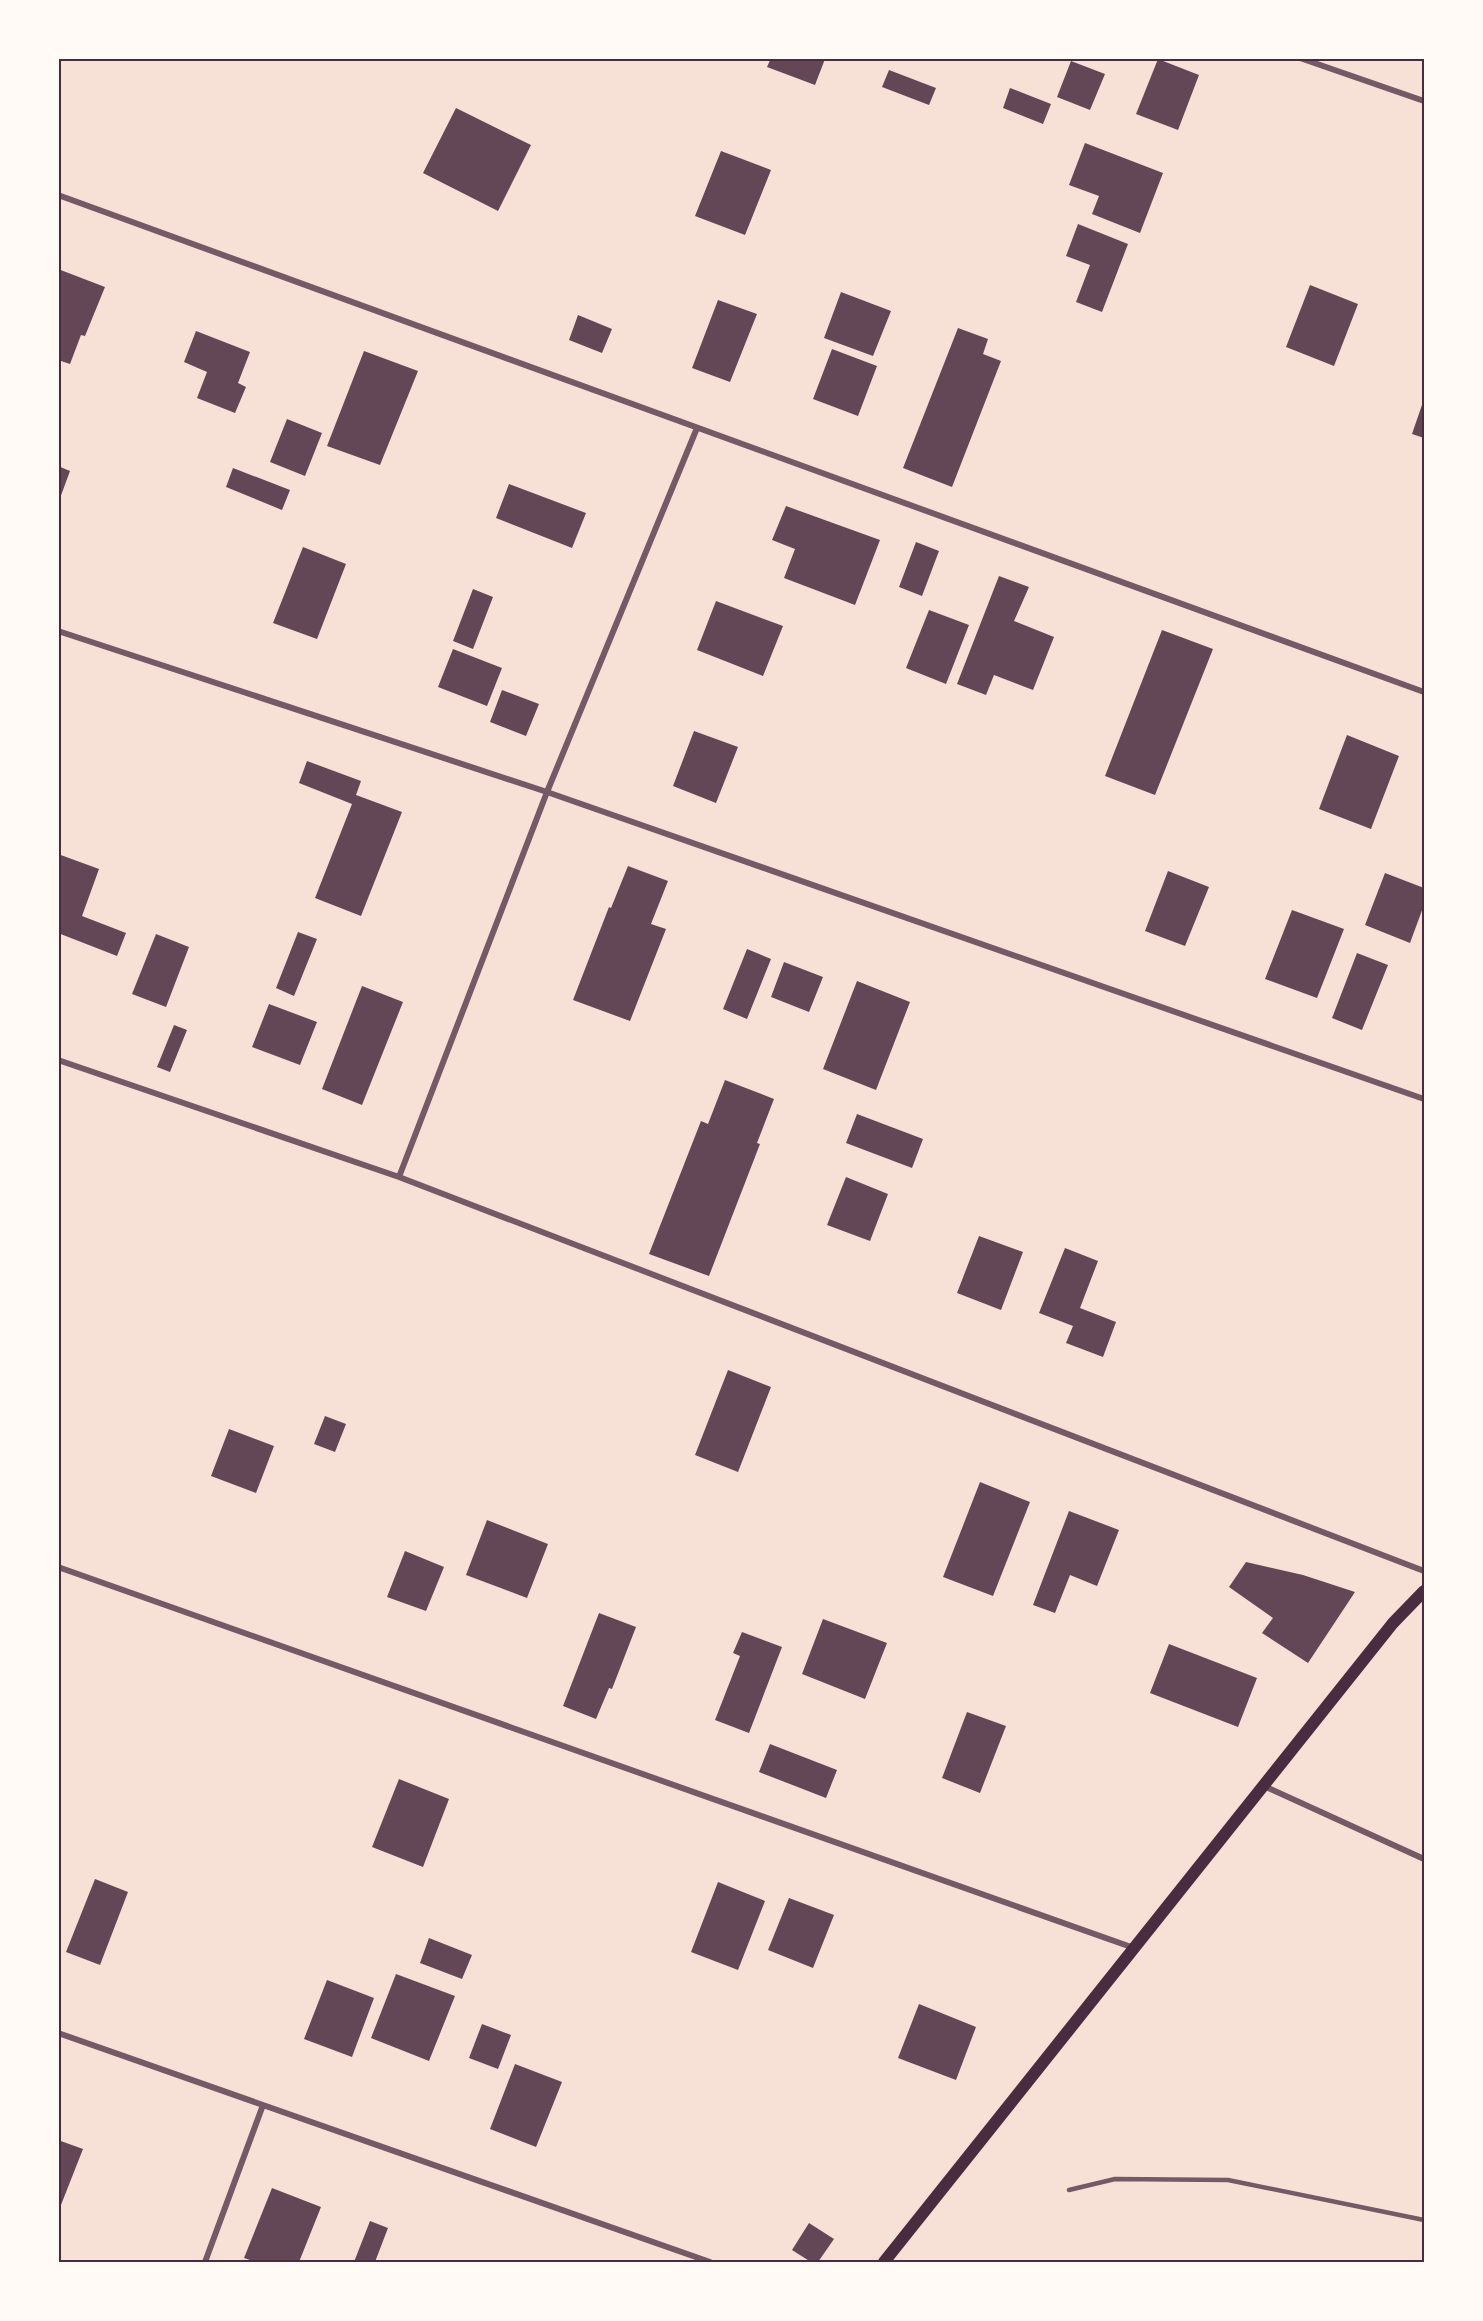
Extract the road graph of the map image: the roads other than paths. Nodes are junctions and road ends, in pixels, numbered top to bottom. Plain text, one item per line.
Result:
1 (1300, 58) edge
2 (1425, 101) edge
3 (58, 195) edge
4 (697, 428) junction
5 (58, 631) edge
6 (1425, 692) edge
7 (547, 792) junction
8 (58, 1060) edge
9 (1425, 1099) edge
10 (399, 1177) junction
11 (58, 1567) edge
12 (1425, 1572) edge
13 (1425, 1591) edge
14 (1263, 1786) junction
15 (1425, 1859) edge
16 (1134, 1948) junction
17 (58, 2033) edge
18 (263, 2105) junction
19 (1069, 2190) dead end
20 (1425, 2220) edge
21 (205, 2262) edge
22 (710, 2262) edge
23 (884, 2262) edge

1 - 2 street
3 - 4 street
4 - 6 street
4 - 7 street
5 - 7 street
7 - 9 street
7 - 10 street
8 - 10 street
10 - 12 street
11 - 16 street
13 - 14 main road
14 - 15 street
14 - 16 main road
16 - 23 main road
17 - 18 street
18 - 21 street
18 - 22 street
19 - 20 lane

